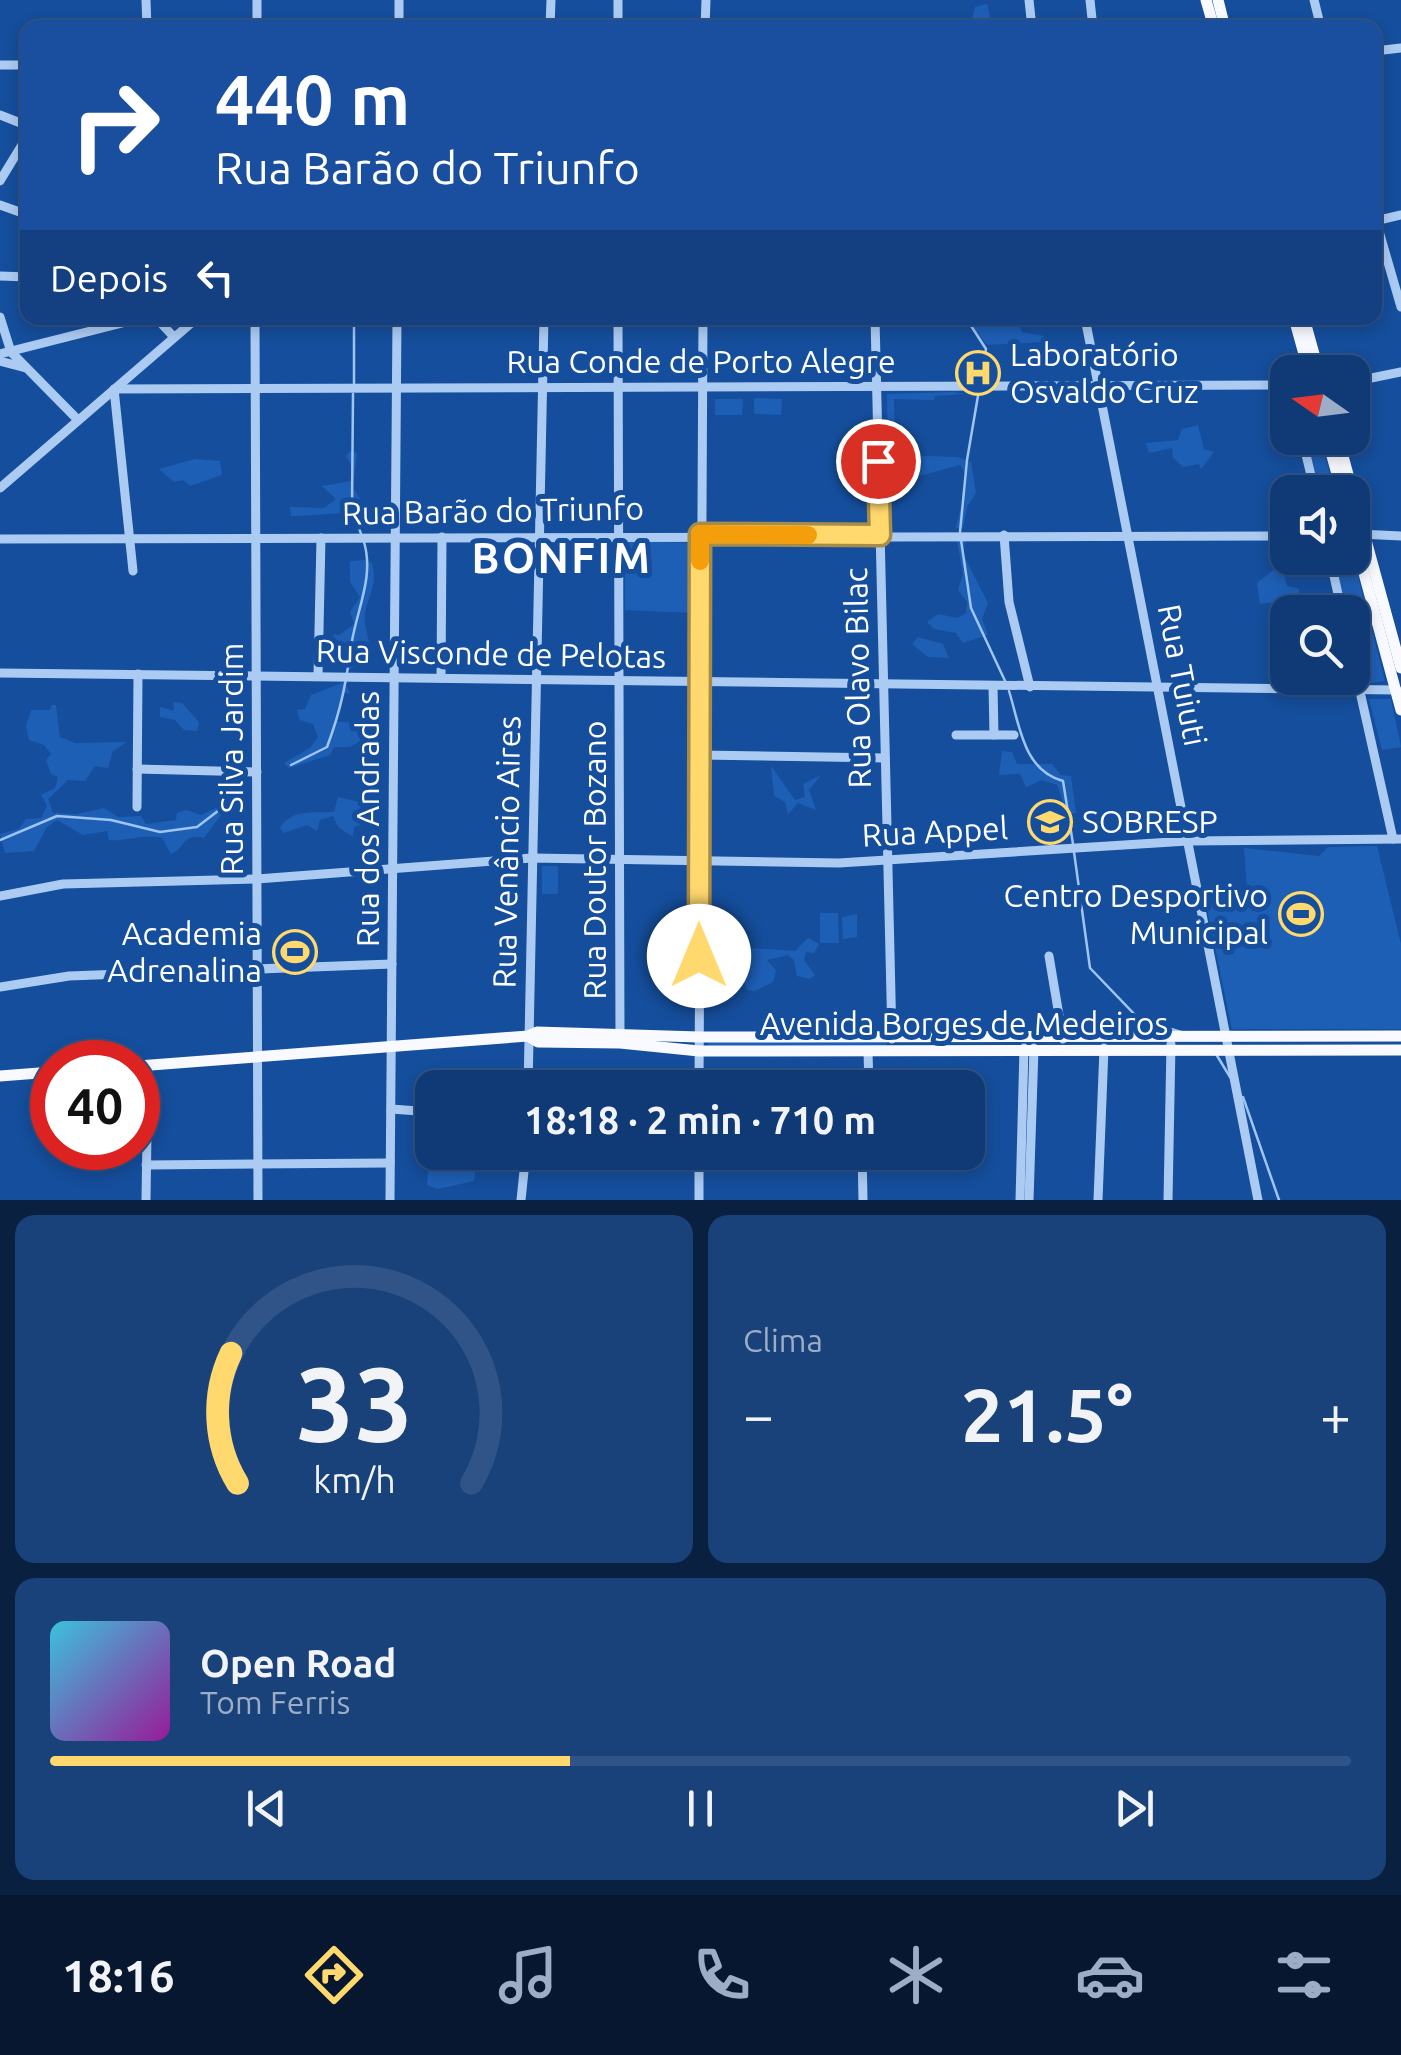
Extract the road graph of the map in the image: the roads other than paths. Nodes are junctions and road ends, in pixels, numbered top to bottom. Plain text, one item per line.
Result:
1 (20, 148) edge
2 (0, 181) edge
3 (1382, 244) edge
4 (1401, 307) edge
5 (0, 317) edge
6 (117, 325) edge
7 (163, 325) edge
8 (189, 325) edge
9 (256, 325) edge
10 (396, 325) edge
11 (544, 325) edge
12 (618, 325) edge
13 (704, 325) edge
14 (875, 325) edge
15 (1086, 325) edge
16 (1296, 325) edge
17 (1306, 325) edge
18 (174, 337) junction
19 (1304, 355) edge
20 (1314, 355) edge
21 (4, 356) edge
22 (1401, 372) edge
23 (1370, 378) edge
24 (1270, 385) edge
25 (877, 386) junction
26 (1099, 386) junction
27 (542, 388) junction
28 (618, 388) junction
29 (702, 388) junction
30 (396, 389) junction
31 (114, 390) junction
32 (256, 390) junction
33 (78, 420) junction
34 (0, 488) edge
35 (700, 534) junction
36 (1370, 534) edge
37 (539, 535) junction
38 (619, 535) junction
39 (880, 535) junction
40 (1004, 535) junction
41 (1129, 535) junction
42 (1270, 536) edge
43 (1401, 536) edge
44 (442, 537) junction
45 (258, 538) junction
46 (321, 538) junction
47 (395, 538) junction
48 (0, 539) edge
49 (129, 539) junction
50 (133, 572) dead end
51 (1367, 575) edge
52 (1370, 575) edge
53 (1401, 668) edge
54 (0, 672) edge
55 (138, 674) junction
56 (258, 676) junction
57 (318, 676) junction
58 (394, 678) junction
59 (441, 678) junction
60 (536, 679) junction
61 (620, 680) junction
62 (700, 681) junction
63 (884, 684) junction
64 (993, 686) junction
65 (1030, 687) junction
66 (1160, 690) junction
67 (1270, 690) edge
68 (1370, 690) edge
69 (1398, 690) edge
70 (1361, 695) edge
71 (1401, 710) edge
72 (956, 735) dead end
73 (994, 735) junction
74 (1014, 735) dead end
75 (700, 756) junction
76 (885, 758) junction
77 (137, 769) junction
78 (257, 772) junction
79 (137, 808) dead end
80 (1397, 839) edge
81 (1188, 841) junction
82 (532, 858) junction
83 (620, 859) junction
84 (700, 860) junction
85 (888, 861) junction
86 (393, 868) junction
87 (257, 879) junction
88 (0, 896) edge
89 (1050, 956) dead end
90 (392, 964) junction
91 (258, 968) junction
92 (0, 988) edge
93 (528, 1036) junction
94 (1029, 1036) junction
95 (1063, 1036) junction
96 (1104, 1036) junction
97 (1171, 1036) junction
98 (1286, 1036) junction
99 (1401, 1036) edge
100 (699, 1037) junction
101 (892, 1037) junction
102 (620, 1039) junction
103 (1227, 1043) junction
104 (392, 1046) junction
105 (1287, 1050) junction
106 (1401, 1050) edge
107 (868, 1051) junction
108 (893, 1051) junction
109 (1029, 1051) junction
110 (1066, 1051) junction
111 (1104, 1051) junction
112 (1170, 1051) junction
113 (699, 1052) junction
114 (258, 1057) junction
115 (160, 1064) edge
116 (528, 1070) edge
117 (699, 1070) edge
118 (869, 1070) edge
119 (30, 1074) edge
120 (0, 1076) edge
121 (391, 1108) junction
122 (415, 1110) edge
123 (390, 1163) junction
124 (160, 1164) edge
125 (258, 1164) junction
126 (146, 1170) edge
127 (524, 1170) edge
128 (699, 1170) edge
129 (863, 1170) edge
130 (146, 1200) edge
131 (258, 1200) edge
132 (390, 1200) edge
133 (522, 1200) edge
134 (699, 1200) edge
135 (864, 1200) edge
136 (1020, 1200) edge
137 (1029, 1200) edge
138 (1098, 1200) edge
139 (1168, 1200) edge
140 (1258, 1200) edge

1 - 2 street
3 - 4 street
5 - 21 street
6 - 21 street
7 - 18 street
8 - 18 street
9 - 32 street, Rua Silva Jardim
10 - 30 street, Rua dos Andradas
11 - 27 street, Rua Venâncio Aires
12 - 28 street, Rua Doutor Bozano
13 - 29 street
14 - 25 street, Rua Olavo Bilac
15 - 26 street, Rua Tuiuti
16 - 19 main road
17 - 20 main road
18 - 31 street
21 - 33 street
22 - 23 street
24 - 26 street, Rua Conde de Porto Alegre
25 - 26 street, Rua Conde de Porto Alegre
25 - 29 street, Rua Conde de Porto Alegre
25 - 39 street, Rua Olavo Bilac
26 - 41 street, Rua Tuiuti
27 - 28 street, Rua Conde de Porto Alegre
27 - 30 street, Rua Conde de Porto Alegre
27 - 37 street, Rua Venâncio Aires
28 - 29 street, Rua Conde de Porto Alegre
28 - 38 street, Rua Doutor Bozano
29 - 35 street
30 - 32 street, Rua Conde de Porto Alegre
30 - 47 street, Rua dos Andradas
31 - 32 street, Rua Conde de Porto Alegre
31 - 33 street
31 - 49 street
32 - 45 street, Rua Silva Jardim
33 - 34 street
35 - 38 street, Rua Barão do Triunfo
35 - 39 street, Rua Barão do Triunfo
35 - 62 street
36 - 43 street
37 - 38 street, Rua Barão do Triunfo
37 - 44 street, Rua Barão do Triunfo
37 - 60 street, Rua Venâncio Aires
38 - 61 street, Rua Doutor Bozano
39 - 40 street, Rua Barão do Triunfo
39 - 63 street, Rua Olavo Bilac
40 - 41 street, Rua Barão do Triunfo
40 - 65 street
41 - 42 street, Rua Barão do Triunfo
41 - 66 street, Rua Tuiuti
44 - 47 street, Rua Barão do Triunfo
44 - 59 street
45 - 46 street, Rua Barão do Triunfo
45 - 49 street, Rua Barão do Triunfo
45 - 56 street, Rua Silva Jardim
46 - 47 street, Rua Barão do Triunfo
46 - 57 street
47 - 58 street, Rua dos Andradas
48 - 49 street, Rua Barão do Triunfo
49 - 50 street
51 - 69 main road
52 - 53 main road
54 - 55 street, Rua Visconde de Pelotas
55 - 56 street, Rua Visconde de Pelotas
55 - 77 street
56 - 57 street, Rua Visconde de Pelotas
56 - 78 street, Rua Silva Jardim
57 - 58 street, Rua Visconde de Pelotas
58 - 59 street, Rua Visconde de Pelotas
58 - 86 street, Rua dos Andradas
59 - 60 street, Rua Visconde de Pelotas
60 - 61 street, Rua Visconde de Pelotas
60 - 82 street, Rua Venâncio Aires
61 - 62 street, Rua Visconde de Pelotas
61 - 83 street, Rua Doutor Bozano
62 - 63 street, Rua Visconde de Pelotas
62 - 75 street
63 - 64 street, Rua Visconde de Pelotas
63 - 76 street, Rua Olavo Bilac
64 - 65 street, Rua Visconde de Pelotas
64 - 73 street
65 - 66 street, Rua Visconde de Pelotas
66 - 67 street, Rua Visconde de Pelotas
66 - 81 street, Rua Tuiuti
68 - 69 street, Rua Visconde de Pelotas
69 - 71 main road
70 - 80 street
72 - 73 street
73 - 74 street
75 - 76 street
75 - 84 street
76 - 85 street, Rua Olavo Bilac
77 - 78 street
77 - 79 street
78 - 87 street, Rua Silva Jardim
80 - 81 street, Rua Appel
81 - 85 street, Rua Appel
81 - 103 street, Rua Tuiuti
82 - 83 street, Rua Appel
82 - 86 street, Rua Appel
82 - 93 street, Rua Venâncio Aires
83 - 84 street, Rua Appel
83 - 102 street, Rua Doutor Bozano
84 - 85 street, Rua Appel
84 - 100 street
85 - 101 street, Rua Olavo Bilac
86 - 87 street, Rua Appel
86 - 90 street, Rua dos Andradas
87 - 88 street, Rua Appel
87 - 91 street, Rua Silva Jardim
89 - 95 street
90 - 91 street
90 - 104 street, Rua dos Andradas
91 - 92 street
91 - 114 street, Rua Silva Jardim
93 - 102 main road, Avenida Borges de Medeiros
93 - 104 main road, Avenida Borges de Medeiros
93 - 116 street, Rua Venâncio Aires
94 - 95 main road, Avenida Borges de Medeiros
94 - 101 main road, Avenida Borges de Medeiros
94 - 109 street
95 - 96 main road, Avenida Borges de Medeiros
95 - 110 street
96 - 97 main road, Avenida Borges de Medeiros
96 - 111 street
97 - 103 main road, Avenida Borges de Medeiros
97 - 112 street
98 - 99 main road, Avenida Borges de Medeiros
98 - 103 main road, Avenida Borges de Medeiros
98 - 105 main road
100 - 101 main road, Avenida Borges de Medeiros
100 - 102 main road, Avenida Borges de Medeiros
100 - 113 street
101 - 108 street, Rua Olavo Bilac
102 - 113 main road, Avenida Borges de Medeiros
103 - 105 main road, Avenida Borges de Medeiros
103 - 112 main road, Avenida Borges de Medeiros
103 - 140 street, Rua Tuiuti
104 - 114 main road, Avenida Borges de Medeiros
104 - 121 street, Rua dos Andradas
105 - 106 main road, Avenida Borges de Medeiros
107 - 108 main road, Avenida Borges de Medeiros
107 - 113 main road, Avenida Borges de Medeiros
107 - 118 street
108 - 109 main road, Avenida Borges de Medeiros
109 - 110 main road, Avenida Borges de Medeiros
109 - 136 street
109 - 137 street
110 - 111 main road, Avenida Borges de Medeiros
111 - 112 main road, Avenida Borges de Medeiros
111 - 138 street
112 - 139 street
113 - 117 street
114 - 115 main road, Avenida Borges de Medeiros
114 - 125 street, Rua Silva Jardim
119 - 120 main road
121 - 122 street
121 - 123 street, Rua dos Andradas
123 - 125 street
123 - 132 street, Rua dos Andradas
124 - 125 street
125 - 131 street, Rua Silva Jardim
126 - 130 street
127 - 133 street
128 - 134 street
129 - 135 street

